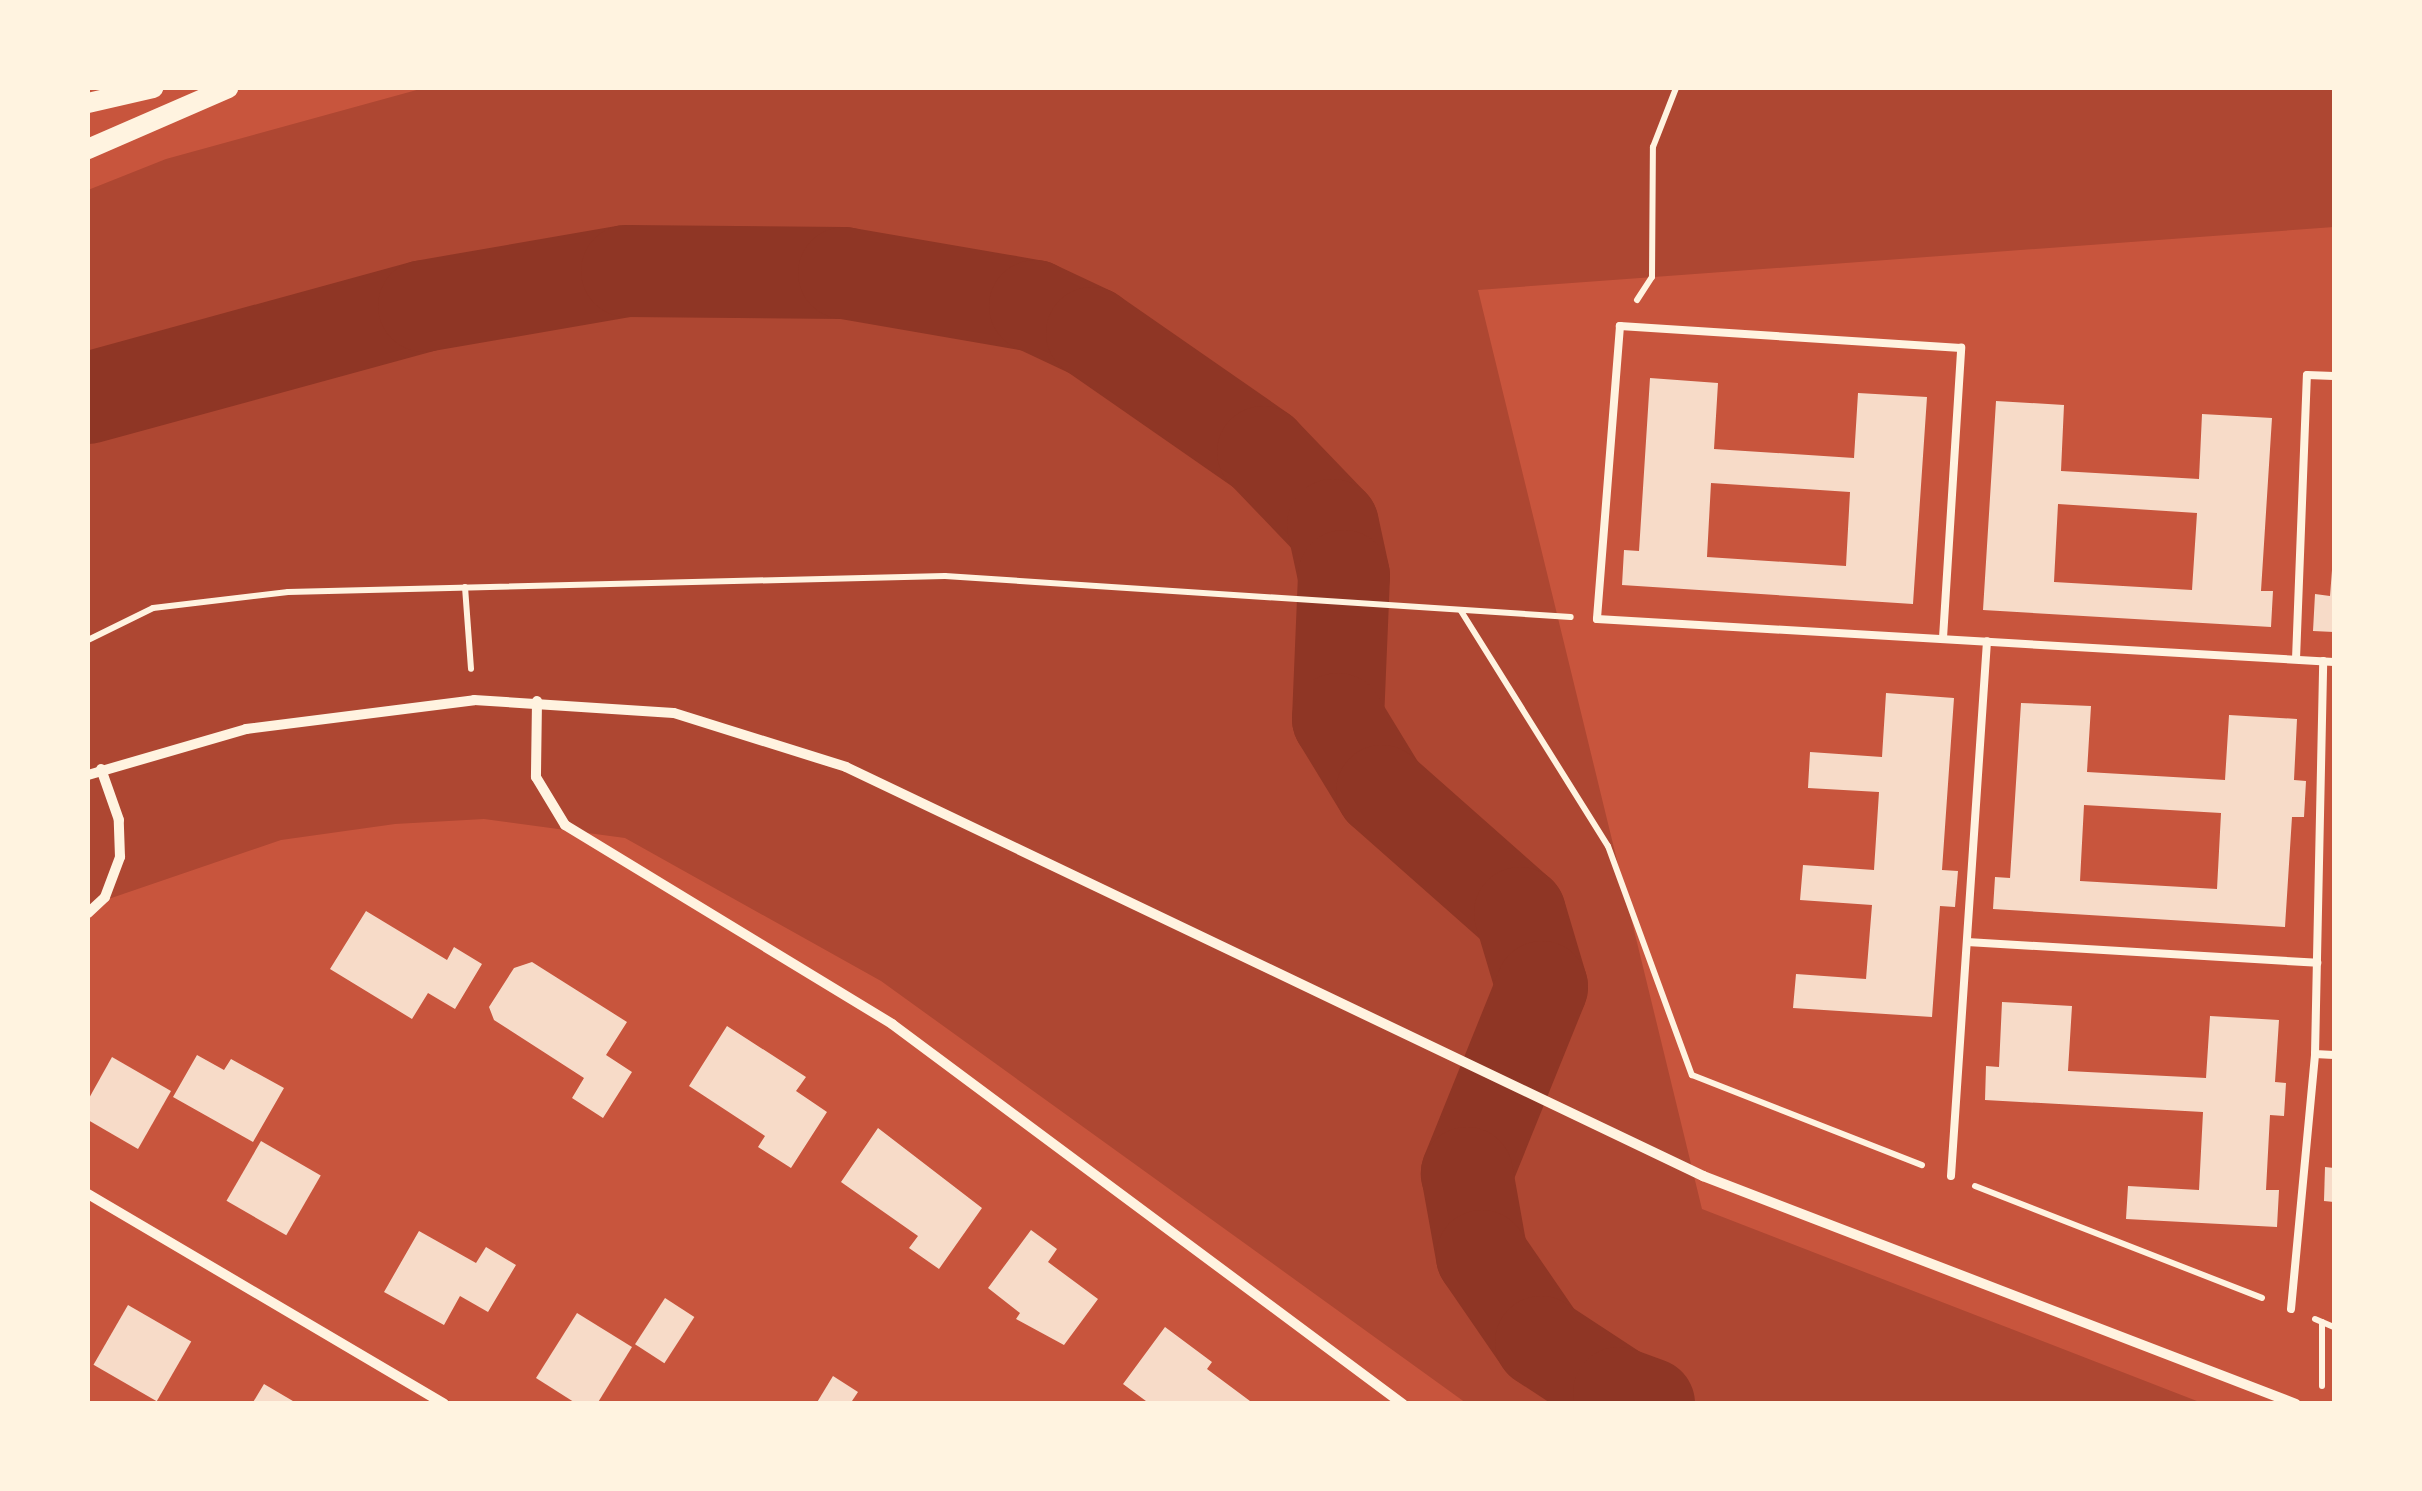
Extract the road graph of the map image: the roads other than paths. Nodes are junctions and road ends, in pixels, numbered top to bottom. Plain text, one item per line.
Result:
1 (153, 88) edge
2 (228, 88) edge
3 (88, 103) edge
4 (88, 149) edge
5 (2334, 376) edge
6 (1943, 638) junction
7 (1987, 641) junction
8 (2296, 659) junction
9 (2323, 662) junction
10 (2334, 662) edge
11 (537, 701) junction
12 (101, 769) junction
13 (88, 775) edge
14 (88, 913) edge
15 (1967, 942) junction
16 (2317, 963) junction
17 (2315, 1054) junction
18 (2334, 1055) edge
19 (1951, 1176) road end
20 (88, 1194) edge
21 (2291, 1310) road end
22 (444, 1404) edge
23 (1403, 1404) edge
24 (2296, 1404) edge

1 - 3 main road
2 - 4 main road
5 - 8 lane
6 - 6 lane
6 - 7 lane
7 - 8 lane
7 - 15 lane
8 - 9 lane
9 - 10 lane
9 - 16 lane
11 - 12 street
11 - 23 street
11 - 24 street
12 - 13 street
12 - 14 street
15 - 16 lane
15 - 19 lane
16 - 17 lane
17 - 18 lane
17 - 21 lane
20 - 22 street

